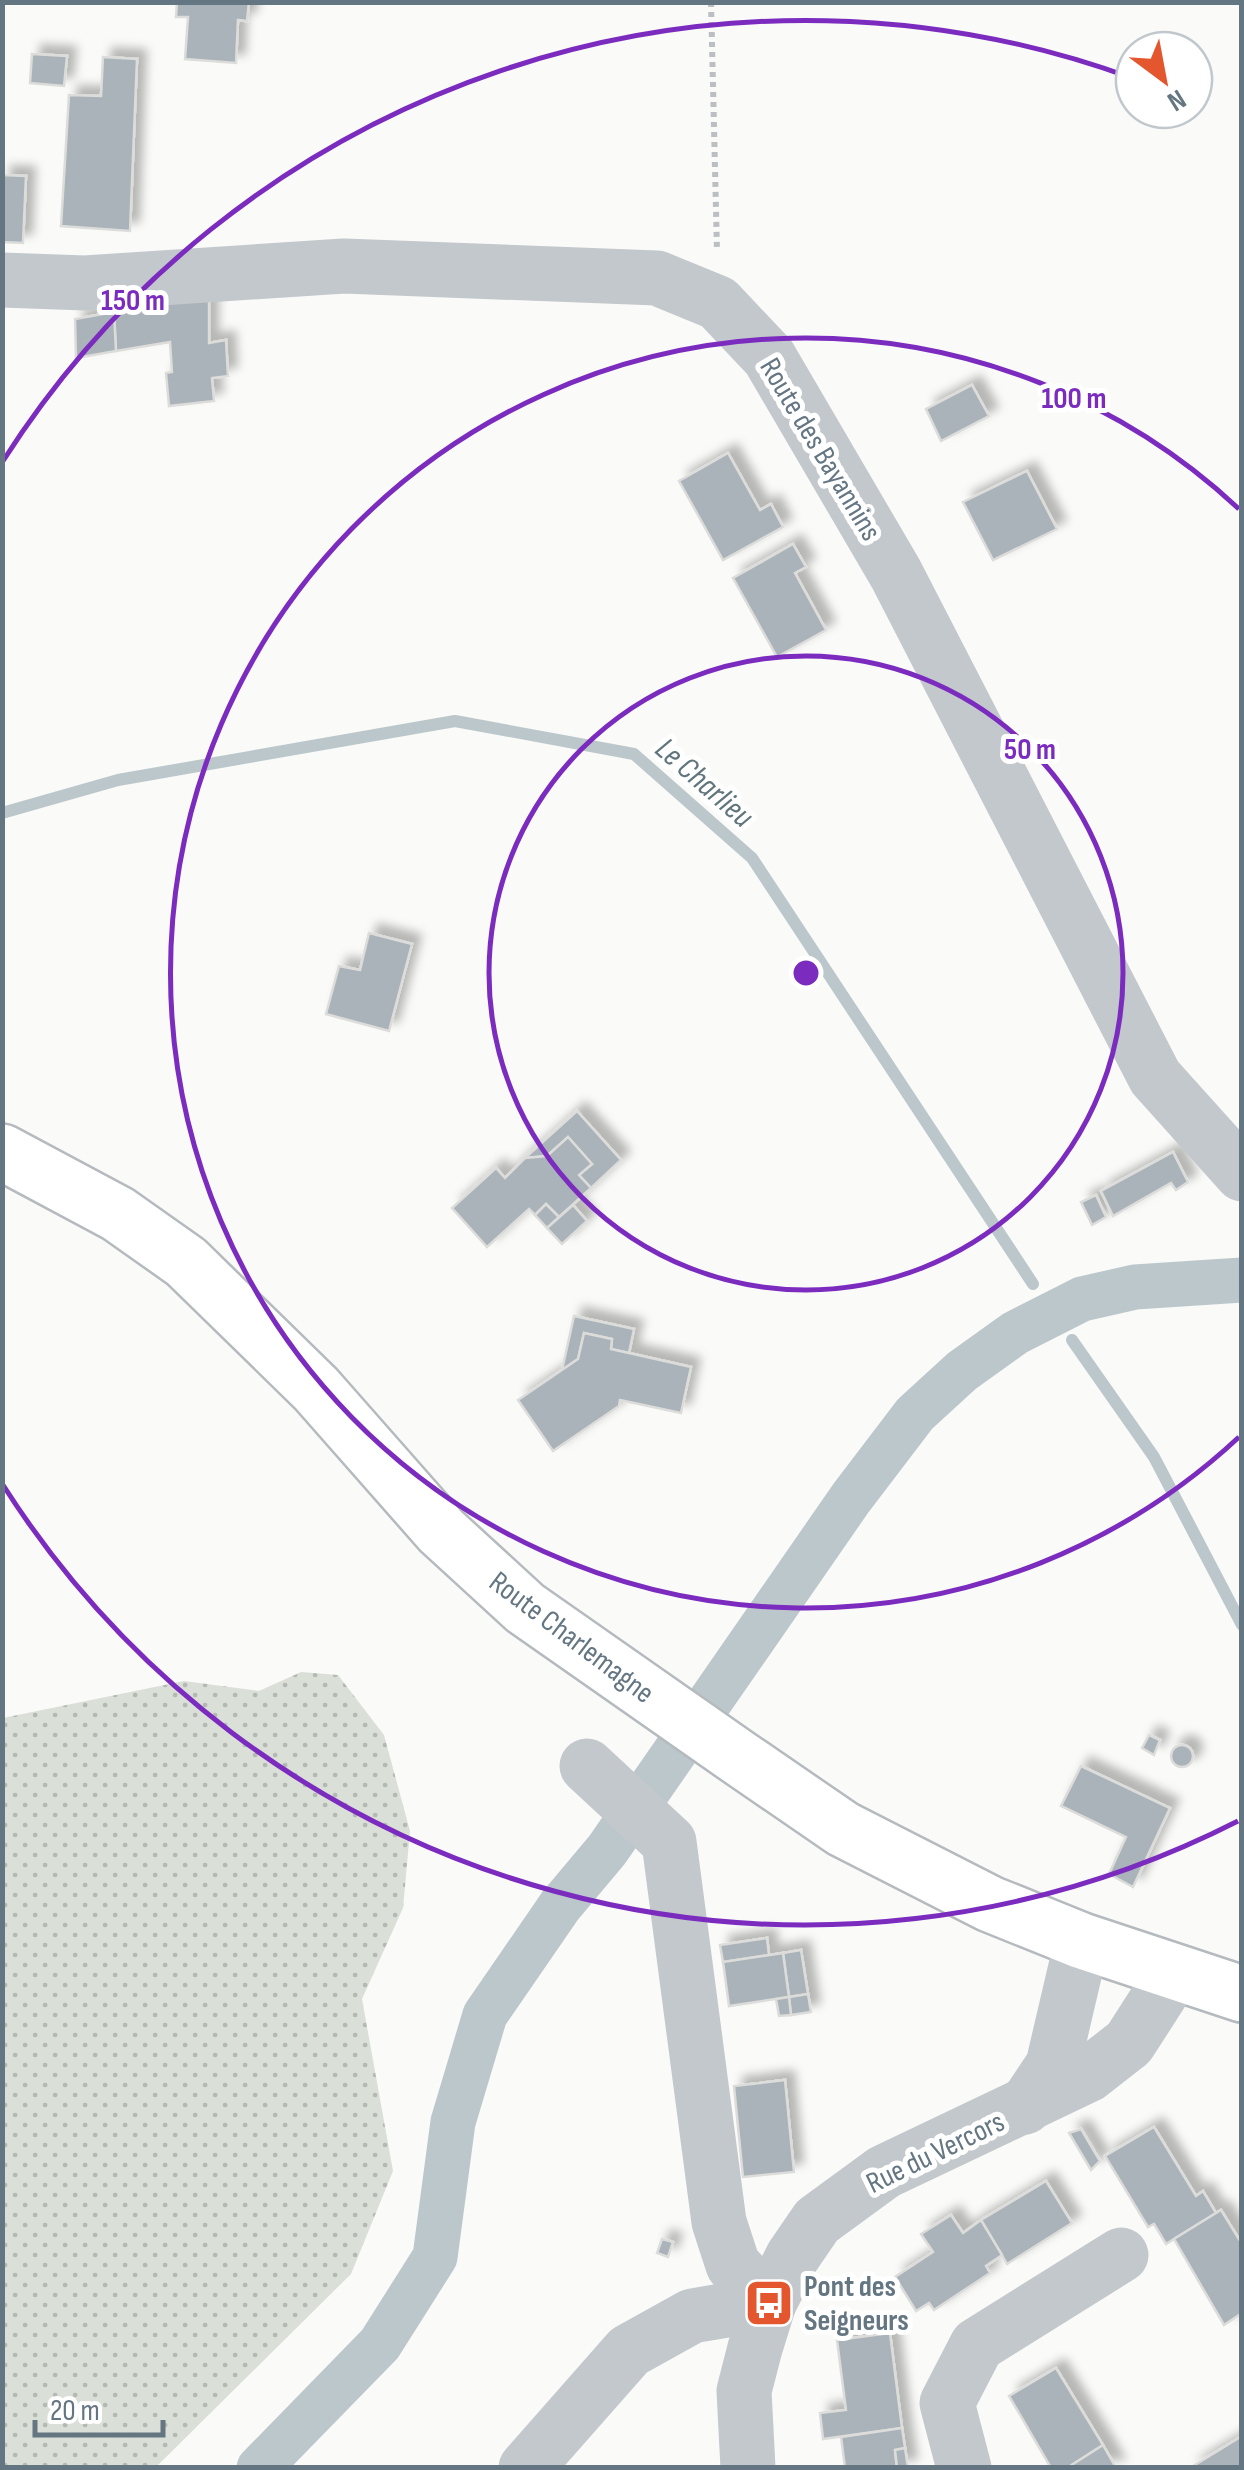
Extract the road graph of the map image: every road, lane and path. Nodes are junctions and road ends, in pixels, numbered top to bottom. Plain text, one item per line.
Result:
1 (711, 2) edge
2 (2, 280) edge
3 (718, 304) junction
4 (2, 1152) edge
5 (1242, 1174) edge
6 (587, 1766) dead end
7 (1082, 1942) junction
8 (1174, 1974) junction
9 (1242, 1994) edge
10 (1025, 2107) junction
11 (1121, 2255) dead end
12 (769, 2303) junction
13 (526, 2468) edge
14 (748, 2468) edge
15 (964, 2468) edge

1 - 3 path
2 - 3 street, Route des Bayannins
3 - 5 street, Route des Bayannins
4 - 7 main road, Route Charlemagne
6 - 12 street
7 - 8 main road, Route Charlemagne
7 - 10 street, Rue du Vercors
8 - 9 main road, Route Charlemagne
8 - 10 street, Rue du Vercors
10 - 12 street, Rue du Vercors
11 - 15 street
12 - 13 street
12 - 14 street, Rue du Vercors

